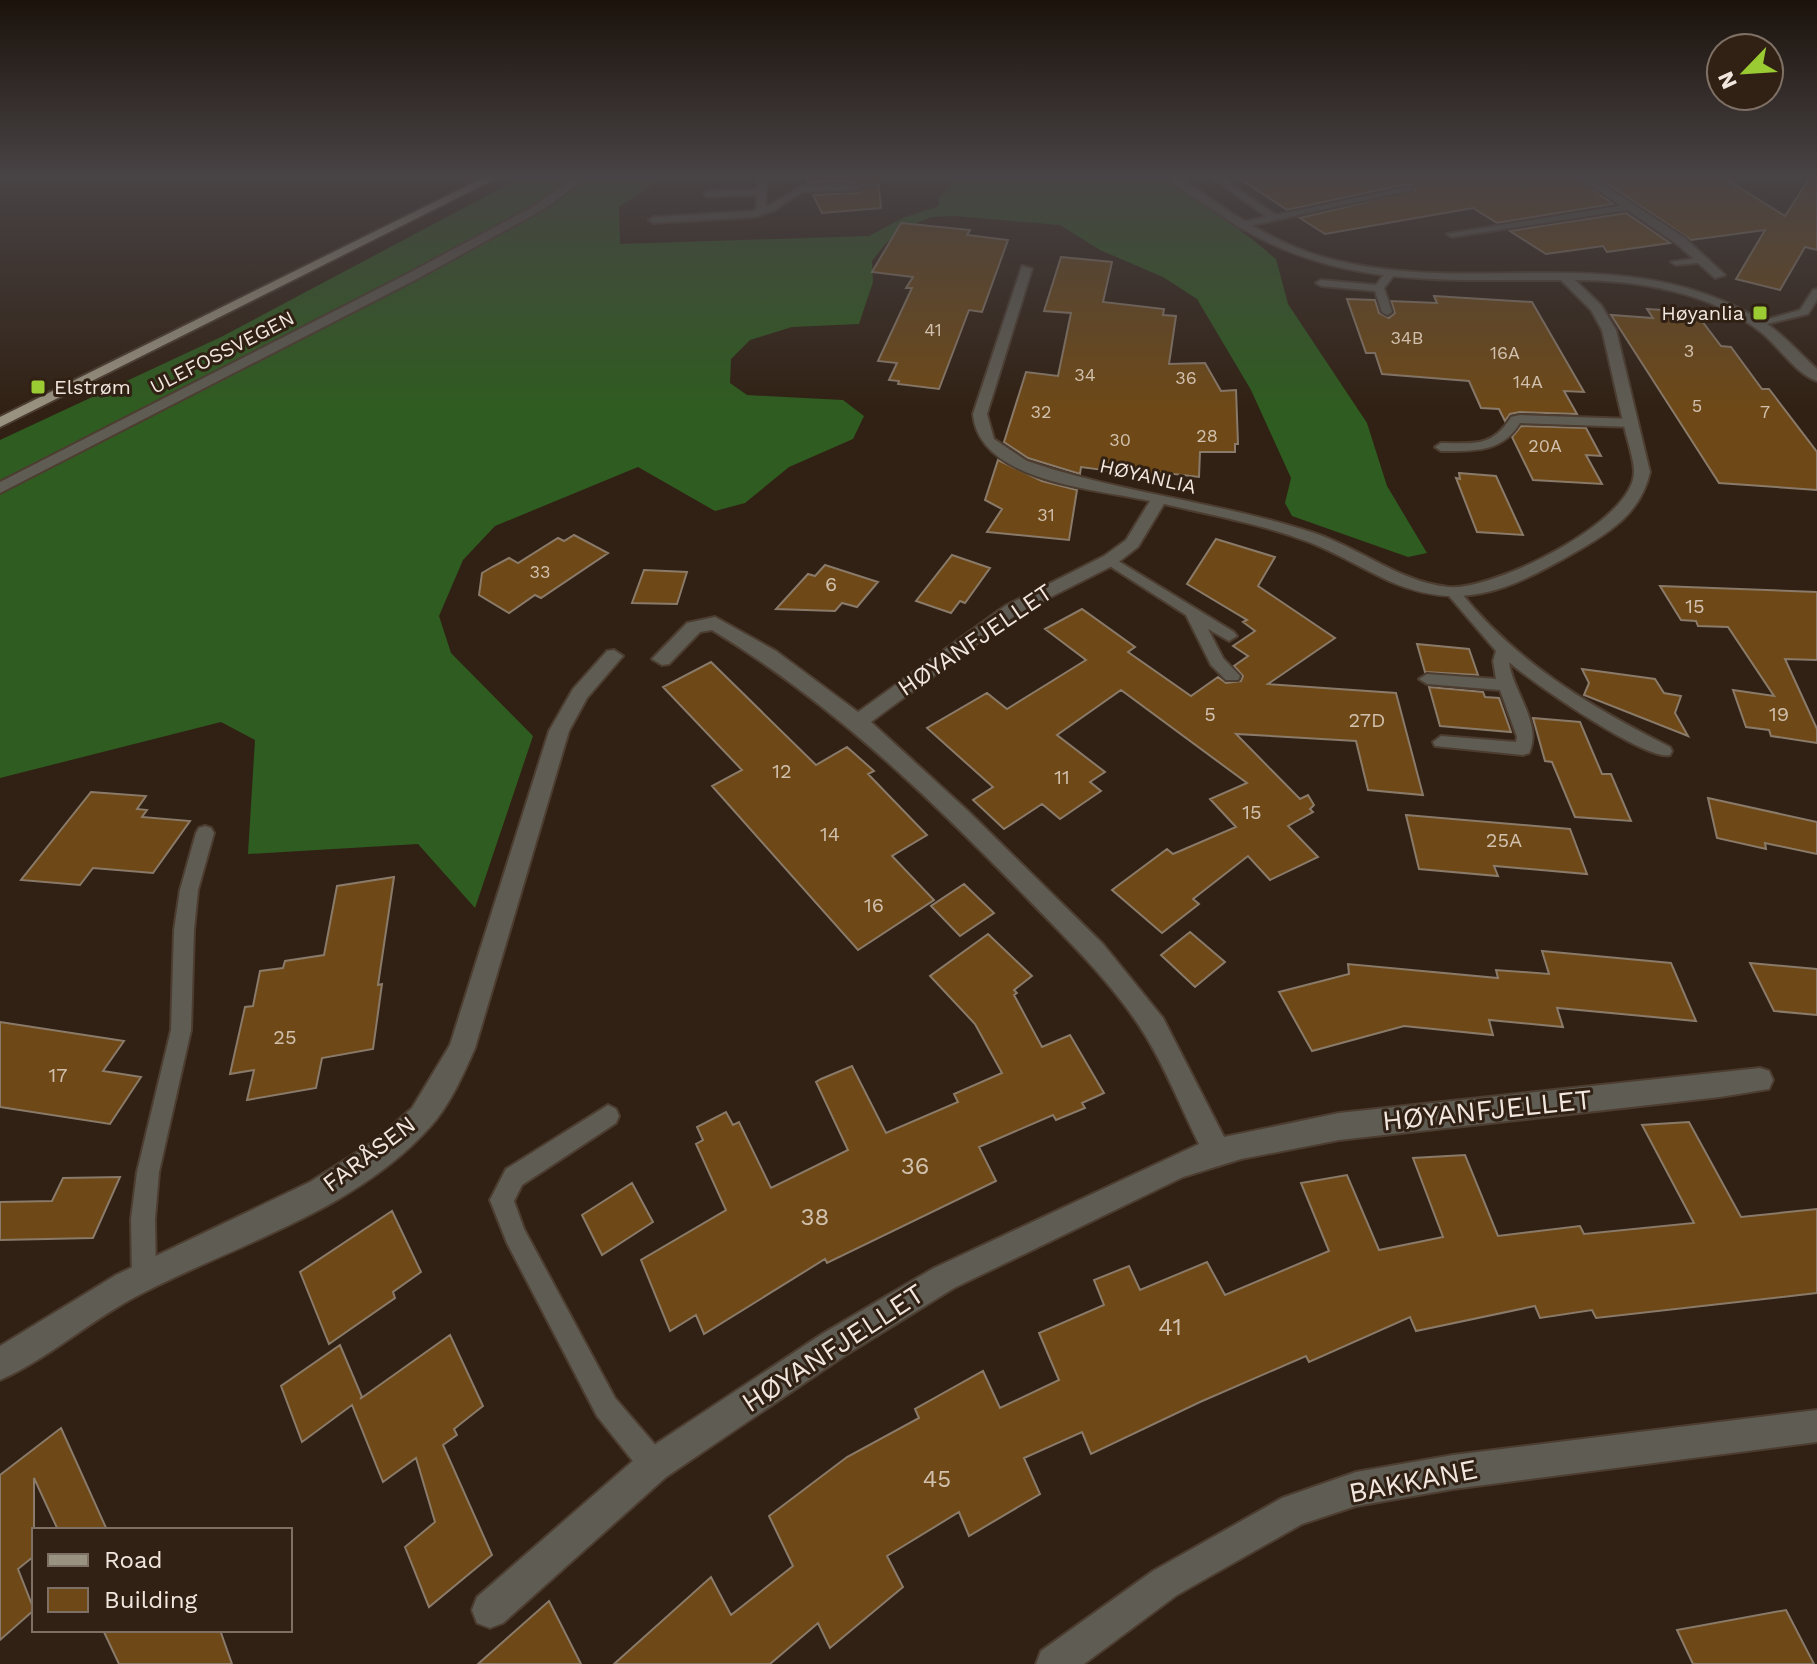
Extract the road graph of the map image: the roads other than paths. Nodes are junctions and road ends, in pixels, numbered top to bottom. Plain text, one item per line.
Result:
1 (340, 254) edge
2 (454, 254) edge
3 (1298, 254) edge
4 (1695, 254) edge
5 (1704, 260) junction
6 (1676, 262) dead end
7 (1026, 269) dead end
8 (1390, 274) junction
9 (1562, 274) junction
10 (1719, 275) dead end
11 (1321, 283) dead end
12 (1379, 288) junction
13 (1817, 292) edge
14 (1387, 312) dead end
15 (1759, 323) junction
16 (1817, 377) edge
17 (0, 423) edge
18 (1632, 423) junction
19 (1441, 447) dead end
20 (0, 488) edge
21 (1159, 499) junction
22 (1110, 560) junction
23 (1454, 593) junction
24 (1193, 616) junction
25 (1229, 636) dead end
26 (1504, 649) junction
27 (614, 656) dead end
28 (662, 659) dead end
29 (1232, 676) dead end
30 (1427, 679) dead end
31 (1507, 685) junction
32 (860, 720) junction
33 (1441, 742) dead end
34 (1664, 751) dead end
35 (205, 833) dead end
36 (1760, 1080) dead end
37 (608, 1116) dead end
38 (1216, 1150) junction
39 (144, 1277) junction
40 (0, 1364) edge
41 (1817, 1426) edge
42 (654, 1465) junction
43 (490, 1610) dead end
44 (1054, 1664) edge

1 - 17 main road
2 - 20 street, ULEFOSSVEGEN
3 - 8 street
4 - 5 street
5 - 6 lane
5 - 10 street
7 - 21 street, HØYANLIA
8 - 9 street
8 - 12 lane
9 - 15 street
9 - 18 street, HØYANLIA
11 - 12 lane
12 - 14 lane
13 - 15 lane
15 - 16 street
18 - 19 lane
18 - 23 street, HØYANLIA
21 - 22 street, HØYANFJELLET
21 - 23 street, HØYANLIA
22 - 24 lane
22 - 32 street, HØYANFJELLET
23 - 26 lane
24 - 25 lane
24 - 29 lane
26 - 31 lane
26 - 34 lane
27 - 39 street, FARÅSEN
28 - 32 street
30 - 31 lane
31 - 33 lane
32 - 38 street
35 - 39 lane
36 - 38 street, HØYANFJELLET
37 - 42 lane
38 - 42 street, HØYANFJELLET
39 - 40 street, FARÅSEN
41 - 44 street, BAKKANE
42 - 43 street, HØYANFJELLET

